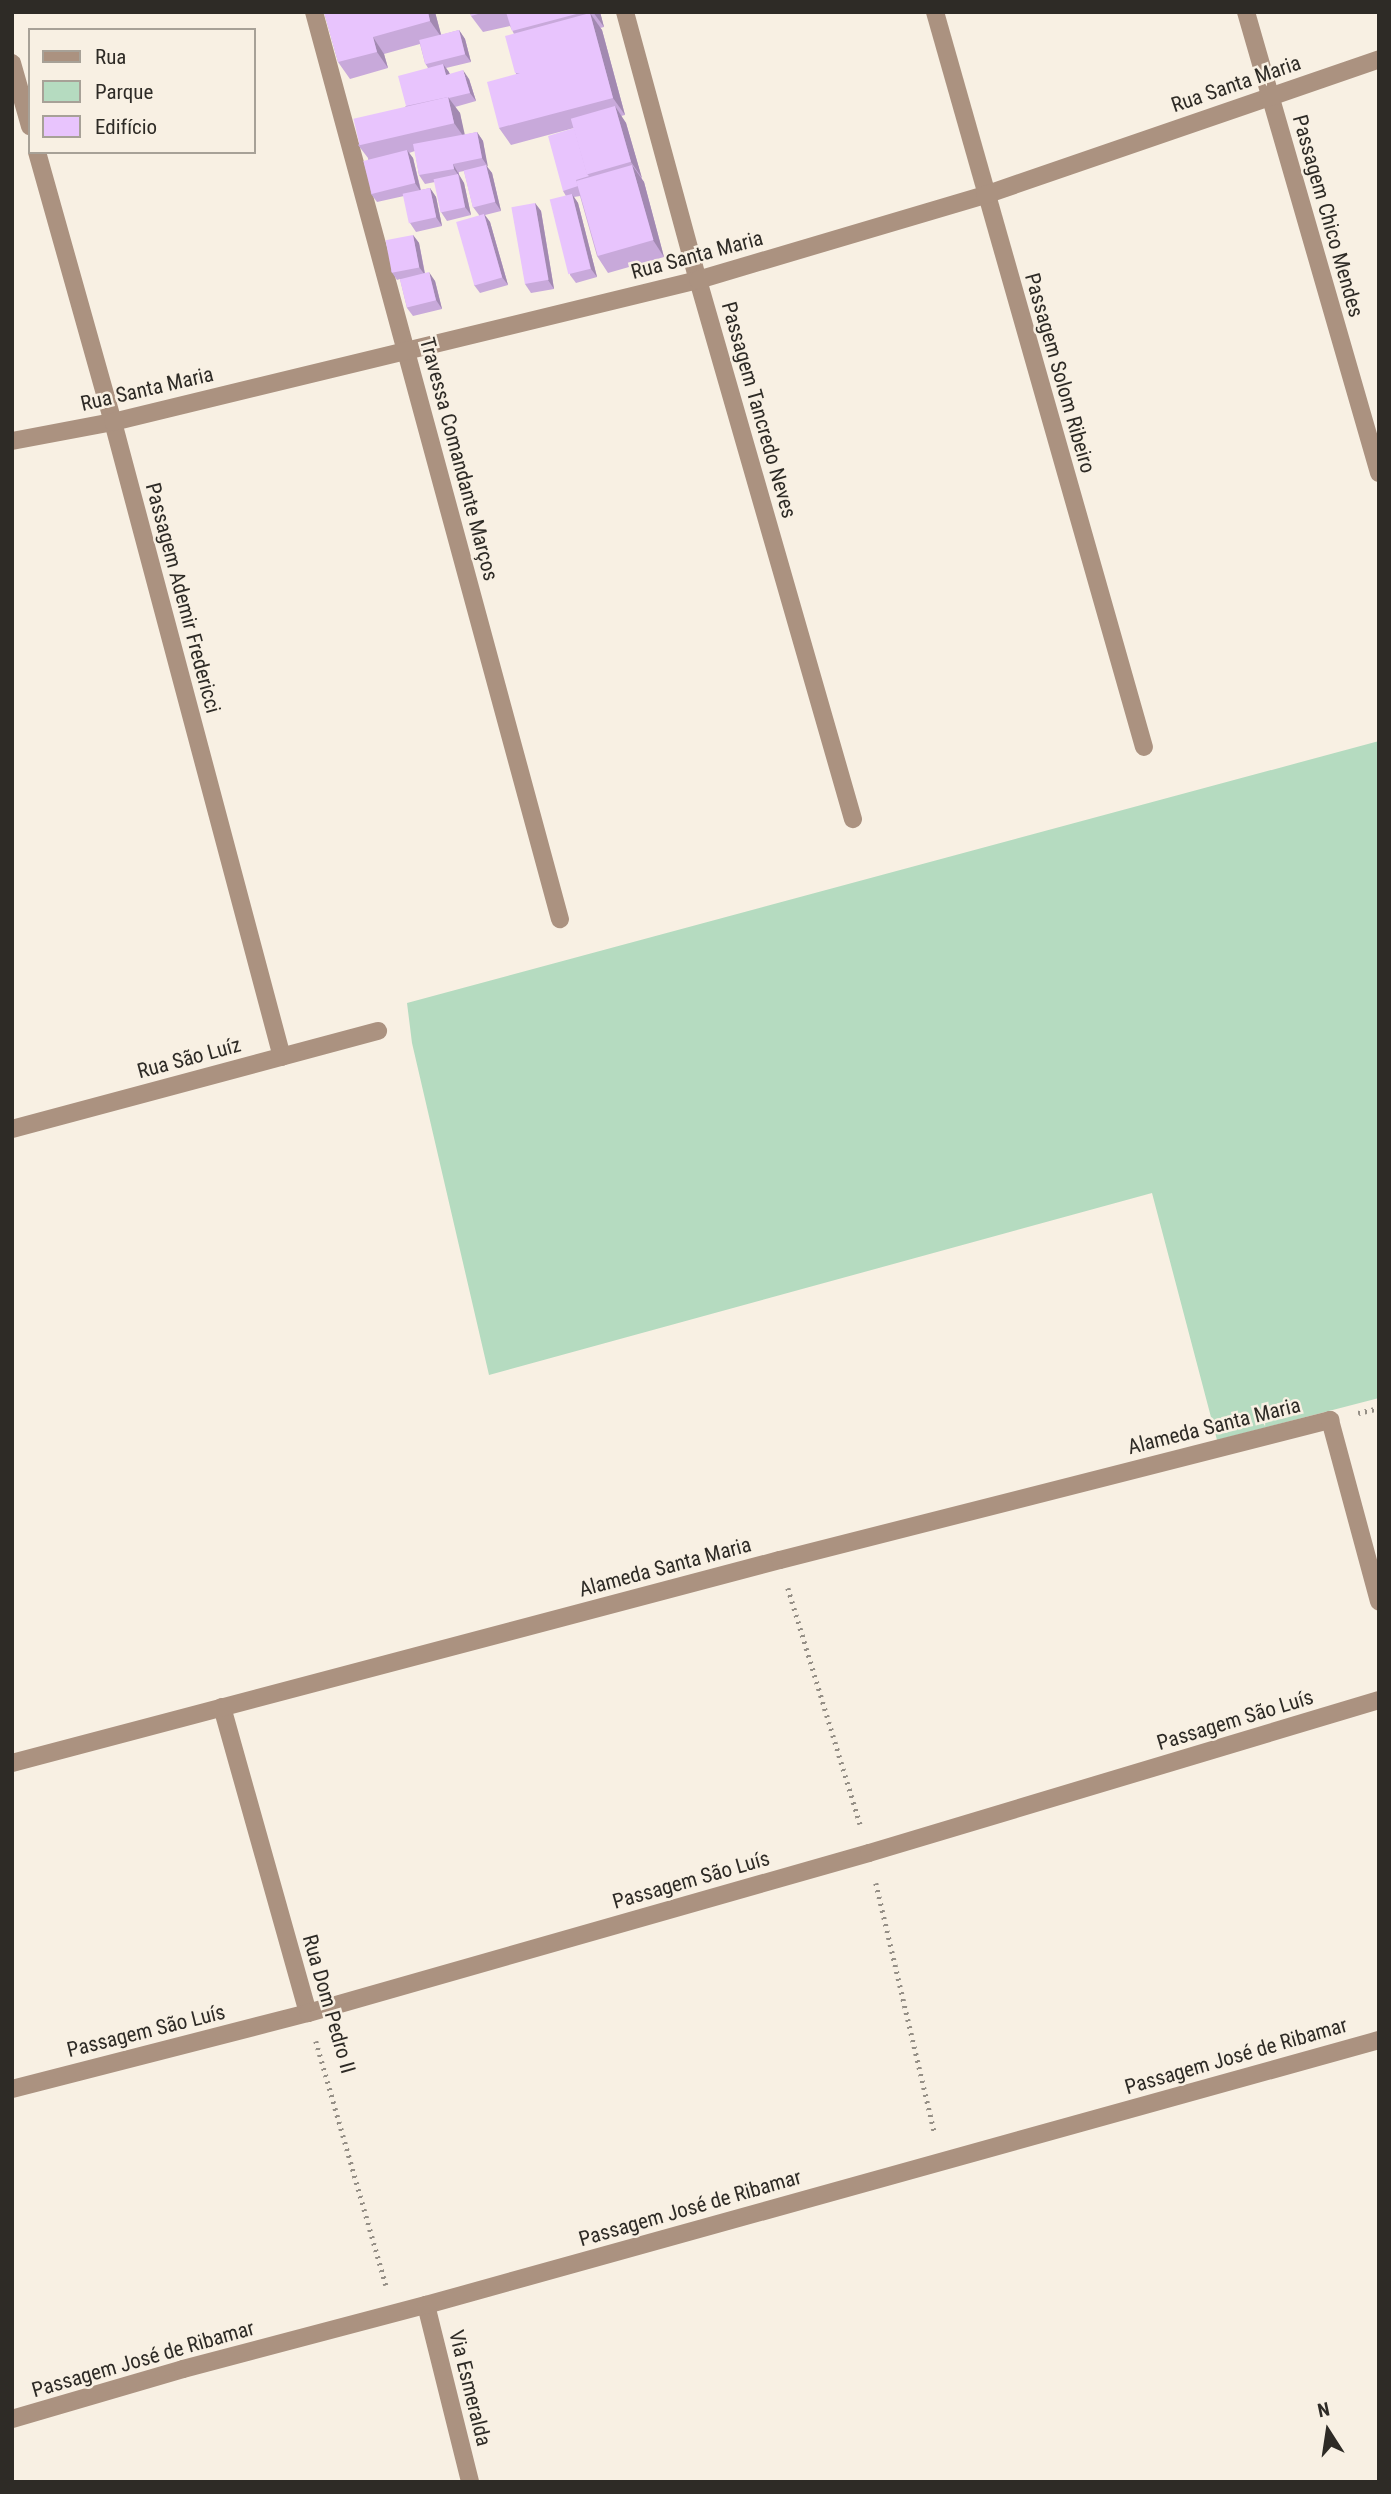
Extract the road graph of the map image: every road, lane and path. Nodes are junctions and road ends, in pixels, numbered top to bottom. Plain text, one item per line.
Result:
1 (314, 12) edge
2 (625, 12) edge
3 (935, 12) edge
4 (1246, 12) edge
5 (1379, 59) edge
6 (12, 63) edge
7 (1270, 96) junction
8 (28, 118) edge
9 (38, 154) edge
10 (985, 195) junction
11 (698, 281) junction
12 (406, 351) junction
13 (113, 422) junction
14 (12, 441) edge
15 (1379, 473) edge
16 (1144, 747) dead end
17 (853, 819) dead end
18 (560, 919) dead end
19 (377, 1031) dead end
20 (282, 1057) junction
21 (12, 1129) edge
22 (1379, 1602) edge
23 (1379, 1700) edge
24 (222, 1707) junction
25 (12, 1763) edge
26 (308, 2013) junction
27 (1379, 2040) edge
28 (12, 2089) edge
29 (426, 2305) junction
30 (394, 2313) junction
31 (12, 2419) edge
32 (470, 2482) edge

1 - 12 street, Travessa Comandante Marços
2 - 11 street, Passagem Tancredo Neves
3 - 10 street, Passagem Solom Ribeiro
4 - 7 street, Passagem Chico Mendes
5 - 7 street, Rua Santa Maria
6 - 8 street
7 - 10 street, Rua Santa Maria
7 - 15 street, Passagem Chico Mendes
9 - 13 street, Passagem Ademir Fredericci
10 - 11 street, Rua Santa Maria
10 - 16 street, Passagem Solom Ribeiro
11 - 12 street, Rua Santa Maria
11 - 17 street, Passagem Tancredo Neves
12 - 13 street, Rua Santa Maria
12 - 18 street, Travessa Comandante Marços
13 - 14 street, Rua Santa Maria
13 - 20 street, Passagem Ademir Fredericci
19 - 20 street, Rua São Luíz
20 - 21 street, Rua São Luíz
22 - 24 street, Alameda Santa Maria
23 - 26 street, Passagem São Luís
24 - 25 street, Alameda Santa Maria
24 - 26 street, Rua Dom Pedro II
26 - 28 street, Passagem São Luís
26 - 30 path, Rua Dom Pedro II
27 - 29 street, Passagem José de Ribamar
29 - 30 street, Passagem José de Ribamar
29 - 32 street, Via Esmeralda
30 - 31 street, Passagem José de Ribamar

